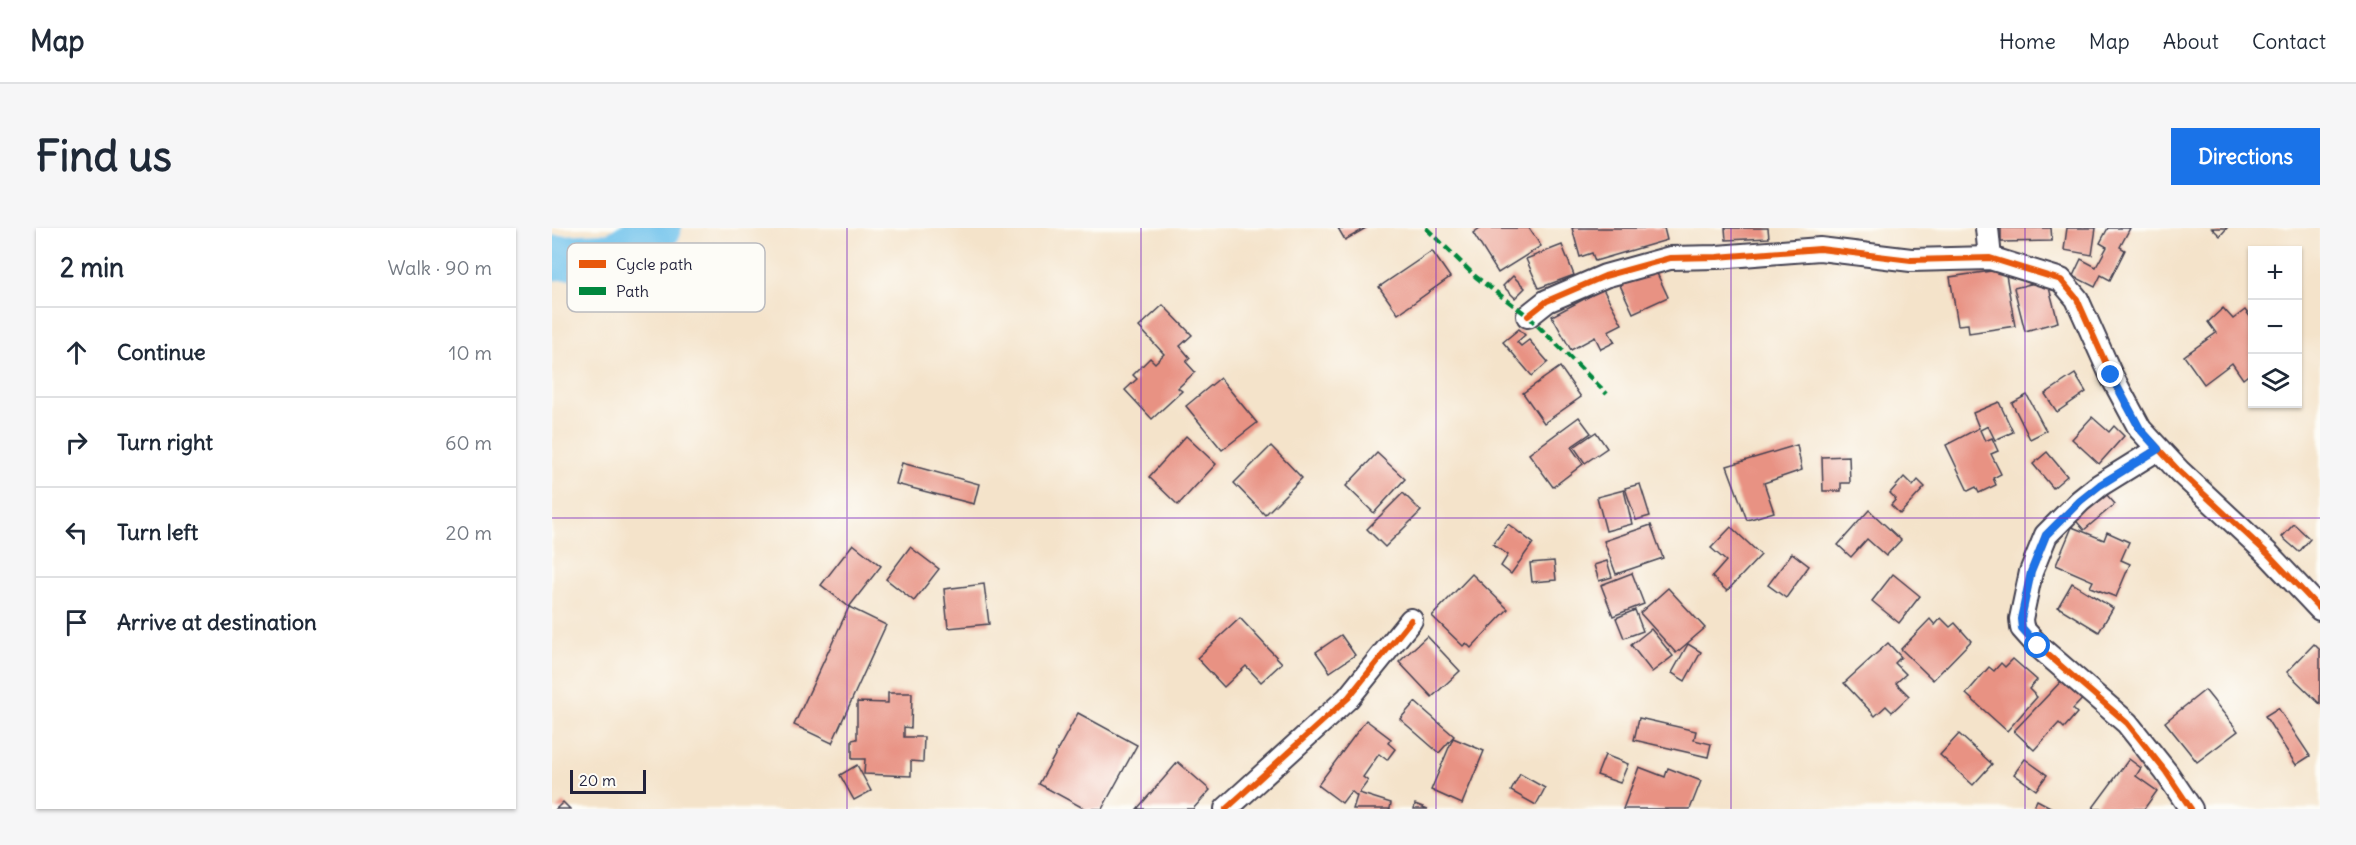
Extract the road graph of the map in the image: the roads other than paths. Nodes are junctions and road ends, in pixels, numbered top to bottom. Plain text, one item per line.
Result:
1 (1987, 228) edge
2 (1990, 258) junction
3 (1528, 316) dead end
4 (2158, 449) junction
5 (2320, 609) edge
6 (1411, 620) dead end
7 (1226, 809) edge
8 (2191, 809) edge

1 - 2 street
2 - 3 street
2 - 4 street
4 - 5 street
4 - 8 street
6 - 7 street

